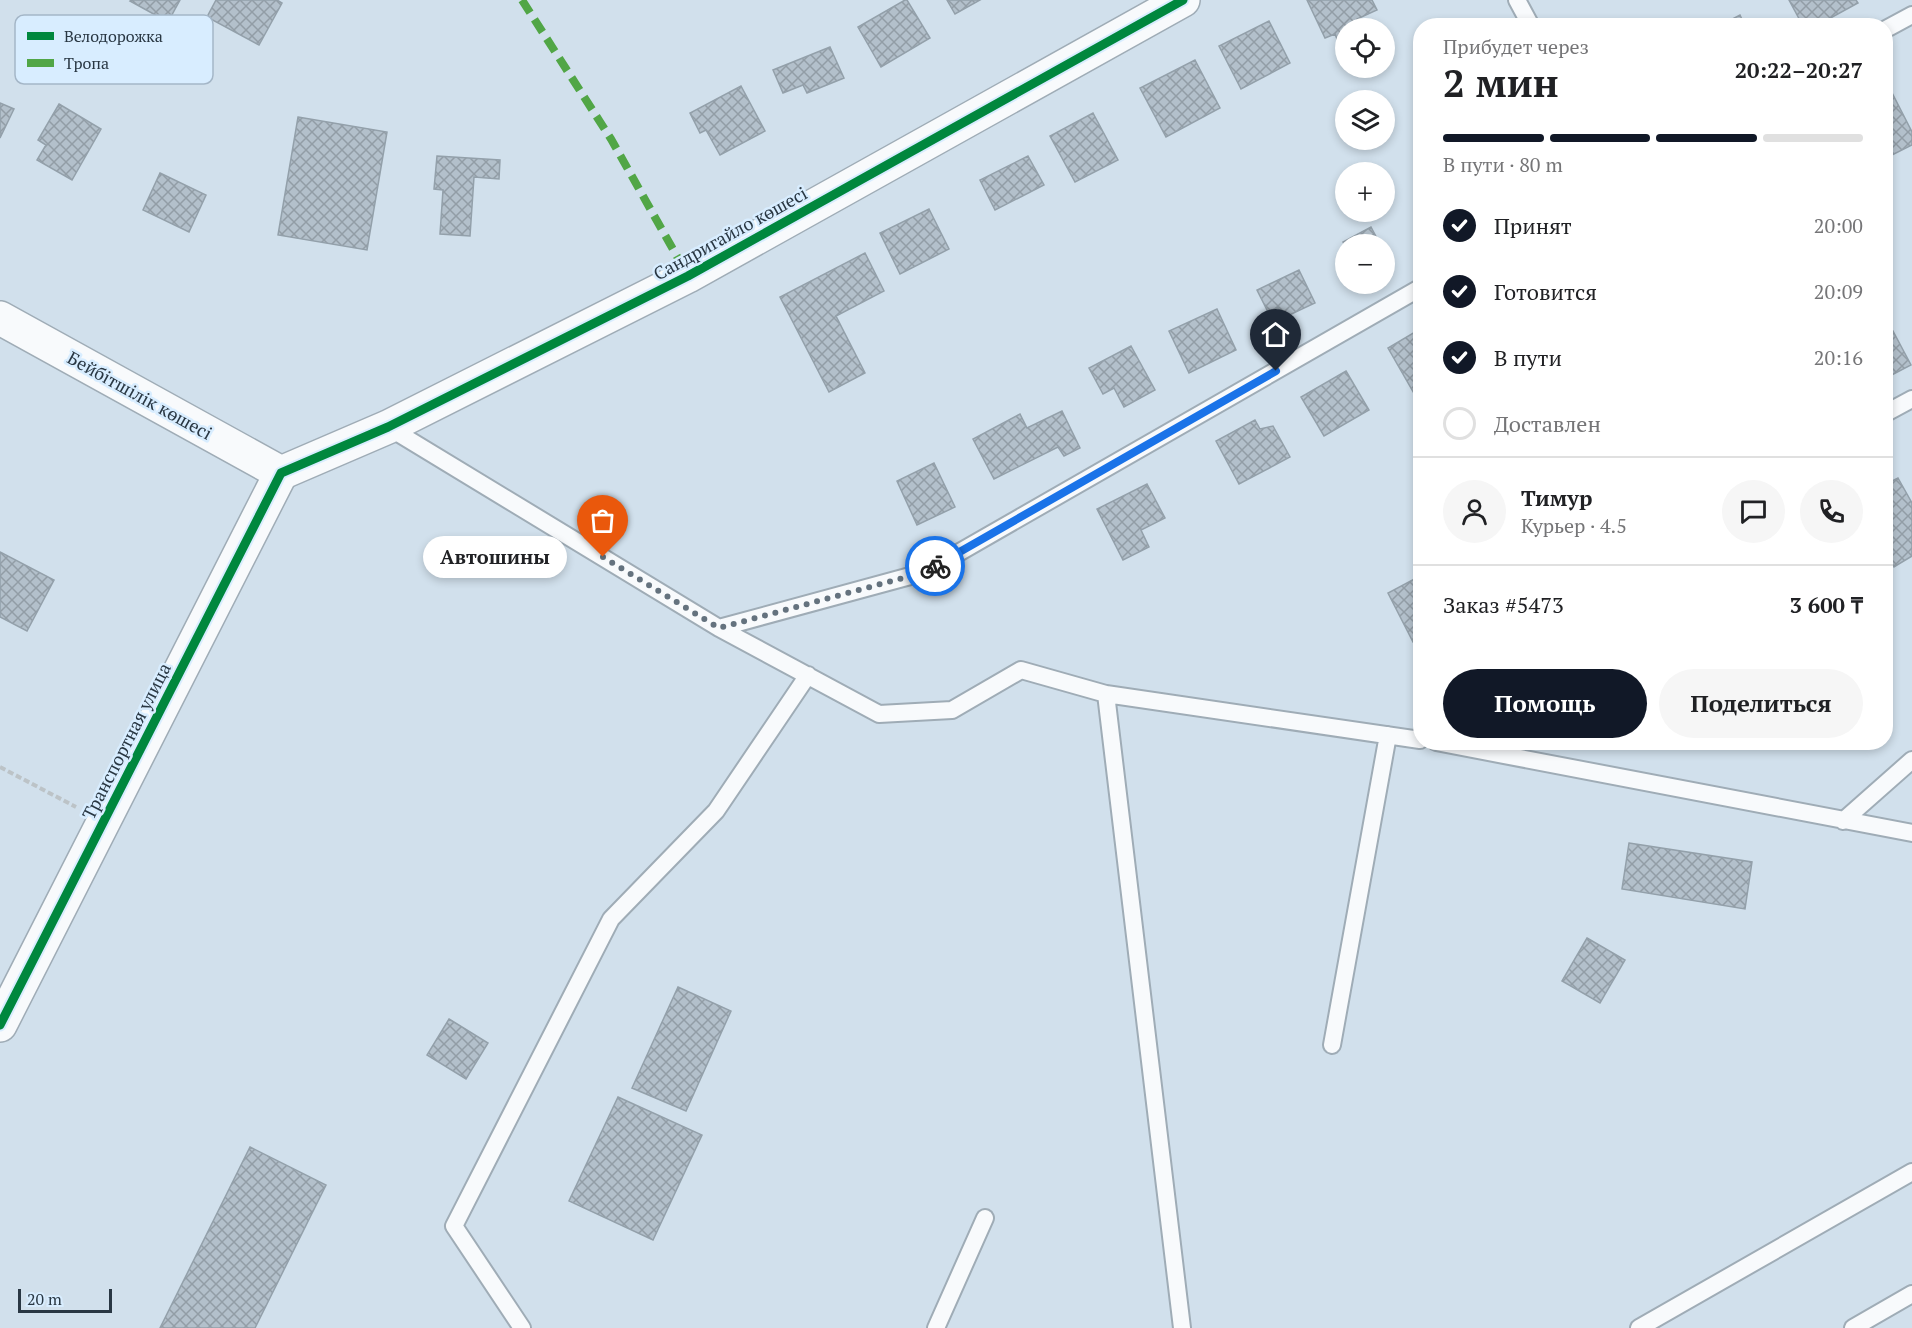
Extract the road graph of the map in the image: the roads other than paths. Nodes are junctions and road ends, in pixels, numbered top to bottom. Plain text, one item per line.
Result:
1 (1183, 0) edge
2 (1517, 0) edge
3 (1912, 15) edge
4 (1527, 18) edge
5 (1893, 25) edge
6 (1413, 292) edge
7 (0, 318) edge
8 (1912, 399) edge
9 (1893, 409) edge
10 (388, 427) junction
11 (281, 473) junction
12 (719, 628) junction
13 (808, 675) junction
14 (1106, 694) junction
15 (1388, 735) junction
16 (1413, 735) edge
17 (1477, 750) edge
18 (1912, 760) edge
19 (1843, 821) junction
20 (1912, 833) edge
21 (0, 1025) edge
22 (1332, 1045) dead end
23 (1912, 1172) edge
24 (985, 1218) dead end
25 (1912, 1294) edge
26 (522, 1328) edge
27 (936, 1328) edge
28 (1182, 1328) edge
29 (1639, 1328) edge
30 (1853, 1328) edge

1 - 10 street, Сандригайло көшесі
2 - 4 lane
3 - 5 lane
6 - 12 lane
7 - 11 street, Бейбітшілік көшесі
8 - 9 lane
10 - 11 street, Сандригайло көшесі
10 - 12 lane
11 - 21 street, Транспортная улица
12 - 13 lane
13 - 14 lane
13 - 26 lane
14 - 15 lane
14 - 28 lane
15 - 16 lane
15 - 22 lane
17 - 19 lane
18 - 19 lane
19 - 20 lane
23 - 29 lane
24 - 27 lane
25 - 30 lane

